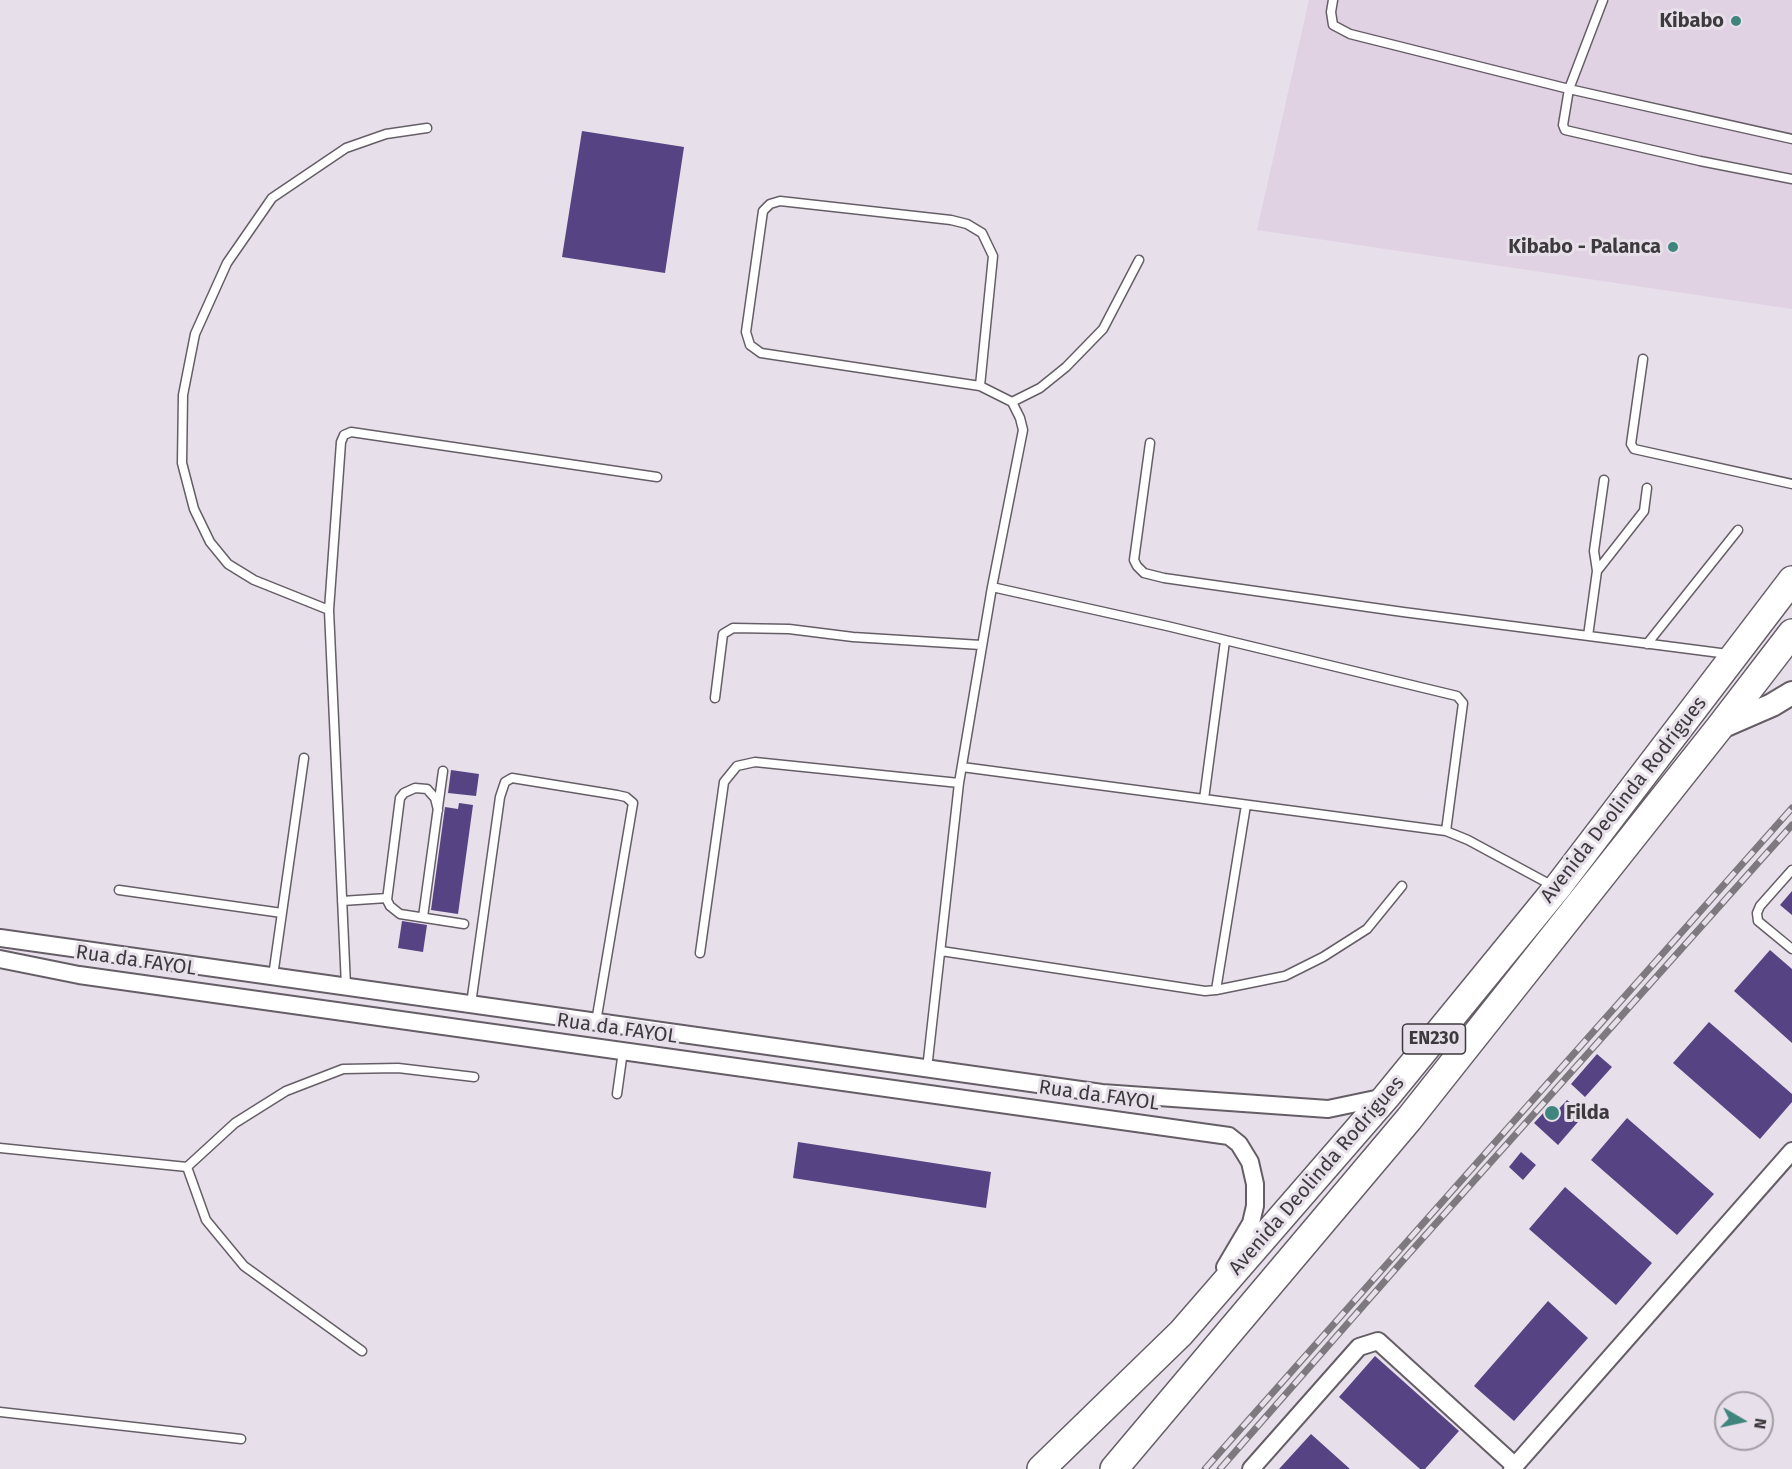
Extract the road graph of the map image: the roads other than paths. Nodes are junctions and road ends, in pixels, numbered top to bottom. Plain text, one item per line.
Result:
1 (1333, 0) edge
2 (1603, 0) edge
3 (1569, 89) junction
4 (427, 128) dead end
5 (1792, 139) edge
6 (1792, 179) edge
7 (1139, 260) dead end
8 (1643, 358) dead end
9 (980, 386) junction
10 (1012, 402) junction
11 (1150, 443) dead end
12 (657, 477) dead end
13 (1604, 480) dead end
14 (1792, 484) edge
15 (1647, 488) dead end
16 (1738, 530) dead end
17 (1597, 571) junction
18 (1792, 580) edge
19 (992, 587) junction
20 (328, 610) junction
21 (1792, 633) edge
22 (1588, 636) junction
23 (1225, 641) junction
24 (1647, 644) junction
25 (981, 645) junction
26 (1735, 655) junction
27 (1792, 693) edge
28 (715, 698) dead end
29 (1719, 728) junction
30 (304, 758) dead end
31 (962, 766) junction
32 (443, 771) dead end
33 (959, 783) junction
34 (1204, 799) junction
35 (1246, 805) junction
36 (438, 810) junction
37 (1446, 831) junction
38 (1792, 870) edge
39 (1402, 886) dead end
40 (1557, 888) junction
41 (118, 890) dead end
42 (387, 898) junction
43 (342, 900) junction
44 (282, 913) junction
45 (423, 917) junction
46 (464, 924) dead end
47 (2, 939) edge
48 (1792, 949) edge
49 (941, 951) junction
50 (700, 953) dead end
51 (0, 959) edge
52 (273, 976) junction
53 (346, 986) junction
54 (1216, 990) junction
55 (471, 1004) junction
56 (596, 1022) junction
57 (623, 1051) junction
58 (927, 1069) junction
59 (474, 1077) dead end
60 (617, 1094) dead end
61 (1386, 1097) junction
62 (0, 1148) edge
63 (1792, 1151) edge
64 (187, 1167) junction
65 (1181, 1333) junction
66 (362, 1352) dead end
67 (0, 1412) edge
68 (241, 1439) dead end
69 (1512, 1468) edge
70 (1041, 1469) edge
71 (1114, 1469) edge
72 (1251, 1469) edge

1 - 3 lane
2 - 3 lane
3 - 5 lane
3 - 6 lane
4 - 20 lane
7 - 10 lane
8 - 14 lane
9 - 9 lane
9 - 10 lane
10 - 19 lane
11 - 22 lane
12 - 20 lane
13 - 17 lane
15 - 17 lane
16 - 24 lane
17 - 22 lane
18 - 26 highway, Avenida Deolinda Rodrigues / EN230
19 - 23 lane
19 - 25 lane
20 - 43 lane
21 - 29 highway, Avenida Deolinda Rodrigues / EN230
22 - 24 lane
23 - 34 lane
23 - 37 lane
24 - 26 lane
25 - 28 lane
25 - 31 lane
26 - 40 highway, Avenida Deolinda Rodrigues / EN230
27 - 29 main road
29 - 71 highway, Avenida Deolinda Rodrigues / EN230
30 - 44 lane
31 - 33 lane
31 - 34 lane
32 - 36 lane
33 - 49 lane
33 - 50 lane
34 - 35 lane
35 - 37 lane
35 - 54 lane
36 - 42 lane
36 - 45 lane
37 - 40 lane
38 - 48 lane
39 - 54 lane
40 - 61 highway, Avenida Deolinda Rodrigues / EN230
41 - 44 lane
42 - 43 lane
42 - 45 lane
43 - 53 lane
44 - 52 lane
45 - 46 lane
47 - 51 street
47 - 52 street, Rua da FAYOL
49 - 54 lane
49 - 58 lane
51 - 57 street, Rua da FAYOL
52 - 53 street, Rua da FAYOL
53 - 55 street, Rua da FAYOL
55 - 56 street, Rua da FAYOL
55 - 56 lane
56 - 58 street, Rua da FAYOL
57 - 60 lane
57 - 65 street, Rua da FAYOL
58 - 61 street, Rua da FAYOL
59 - 64 lane
61 - 65 highway, Avenida Deolinda Rodrigues / EN230
62 - 64 lane
63 - 69 street
64 - 66 lane
65 - 70 highway, Avenida Deolinda Rodrigues / EN230
67 - 68 lane
69 - 72 street

